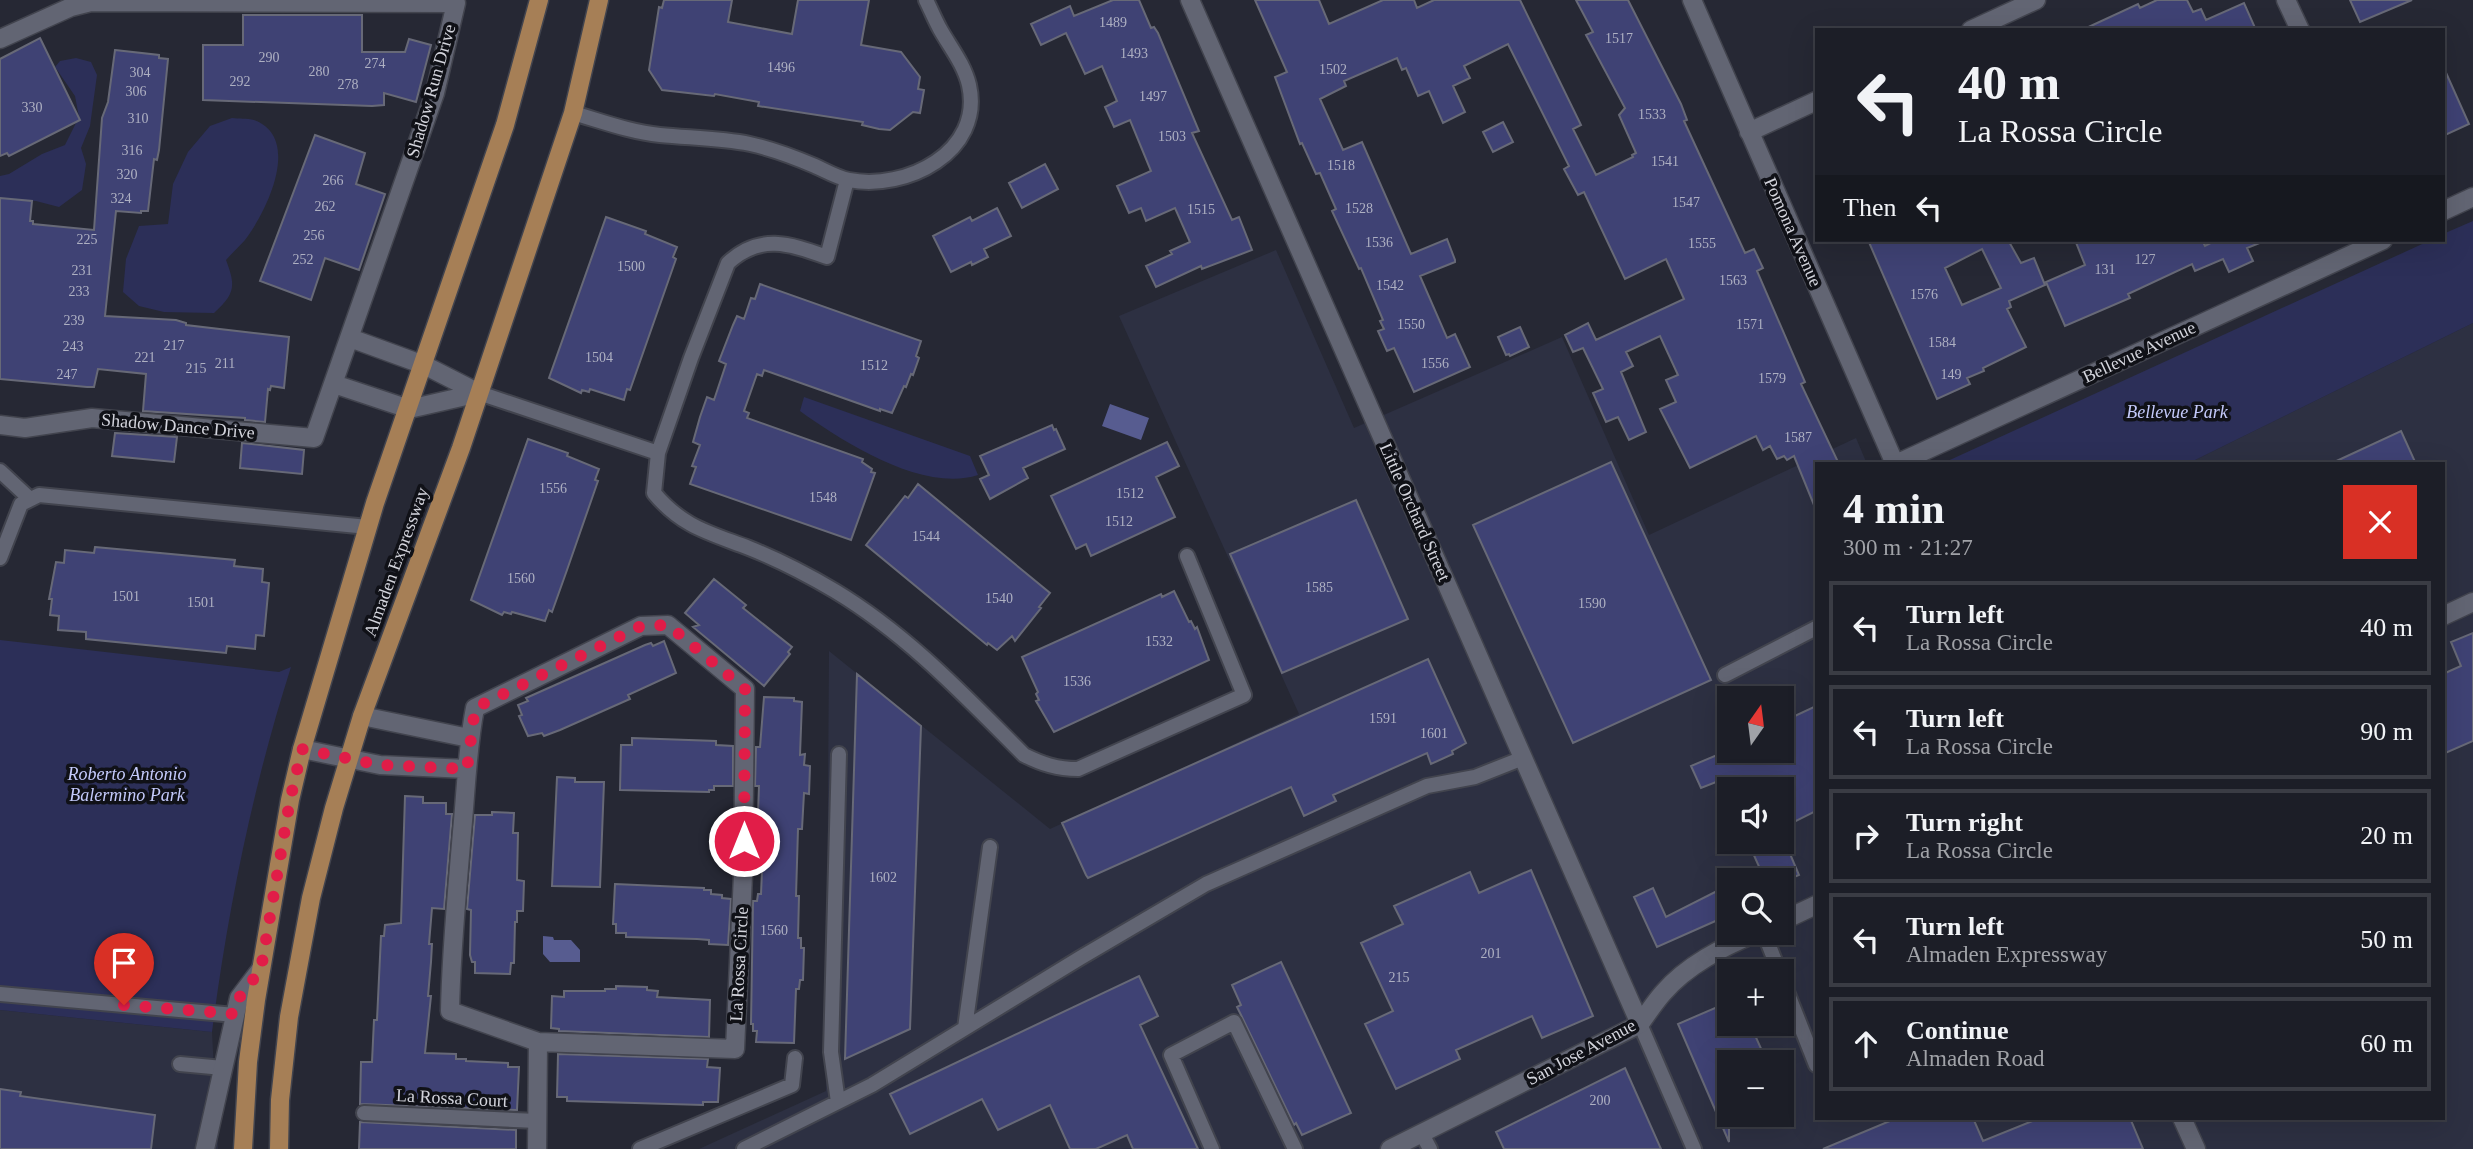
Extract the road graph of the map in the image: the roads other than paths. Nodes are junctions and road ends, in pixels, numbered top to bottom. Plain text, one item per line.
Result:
1 (540, 0) edge
2 (599, 0) edge
3 (926, 0) edge
4 (1191, 0) edge
5 (1692, 0) edge
6 (2036, 0) edge
7 (2286, 0) edge
8 (1975, 28) edge
9 (2299, 28) edge
10 (0, 39) edge
11 (1815, 101) edge
12 (573, 113) junction
13 (1749, 132) junction
14 (847, 180) junction
15 (2473, 197) edge
16 (2445, 210) edge
17 (2379, 242) edge
18 (350, 338) junction
19 (424, 365) junction
20 (334, 384) junction
21 (479, 393) junction
22 (409, 409) junction
23 (0, 425) edge
24 (314, 438) joint
25 (658, 453) junction
26 (1895, 462) edge
27 (1900, 462) edge
28 (0, 471) edge
29 (29, 498) junction
30 (368, 527) junction
31 (1186, 556) dead end
32 (0, 558) edge
33 (2473, 602) edge
34 (2445, 615) edge
35 (1815, 629) edge
36 (1725, 675) dead end
37 (362, 716) junction
38 (469, 738) junction
39 (302, 749) junction
40 (839, 754) dead end
41 (1523, 758) junction
42 (348, 760) junction
43 (467, 769) junction
44 (990, 847) dead end
45 (1815, 905) edge
46 (1794, 915) edge
47 (1729, 945) edge
48 (261, 969) junction
49 (0, 993) edge
50 (1794, 1010) edge
51 (235, 1014) junction
52 (1640, 1024) junction
53 (965, 1028) junction
54 (538, 1042) junction
55 (795, 1058) dead end
56 (1815, 1063) edge
57 (180, 1064) dead end
58 (223, 1068) junction
59 (838, 1102) junction
60 (364, 1113) dead end
61 (2183, 1120) edge
62 (537, 1121) junction
63 (1426, 1141) edge
64 (205, 1149) edge
65 (243, 1149) edge
66 (279, 1149) edge
67 (537, 1149) edge
68 (640, 1149) edge
69 (744, 1149) edge
70 (1212, 1149) edge
71 (1295, 1149) edge
72 (1390, 1149) edge
73 (1694, 1149) edge
74 (2196, 1149) edge

1 - 19 main road, Almaden Expressway
2 - 12 main road, Almaden Expressway
3 - 14 lane
4 - 41 street, Little Orchard Street
5 - 13 street, Pomona Avenue
6 - 8 street
7 - 9 street
10 - 18 street, Shadow Run Drive
11 - 13 street
12 - 14 lane
12 - 21 main road, Almaden Expressway
13 - 26 street, Pomona Avenue
14 - 25 lane
15 - 16 street
17 - 27 street, Bellevue Avenue
18 - 19 street
18 - 20 street, Shadow Run Drive
19 - 21 street
19 - 22 main road, Almaden Expressway
20 - 22 street
20 - 24 street, Shadow Run Drive
21 - 22 street
21 - 25 lane
21 - 37 main road, Almaden Expressway
22 - 30 main road, Almaden Expressway
23 - 24 street, Shadow Dance Drive
25 - 31 lane
28 - 29 lane
29 - 30 lane
29 - 32 lane
30 - 39 main road, Almaden Expressway
33 - 34 street
35 - 36 lane
37 - 38 street
37 - 42 main road, Almaden Expressway
38 - 43 street, La Rossa Circle
38 - 54 street, La Rossa Circle
39 - 42 street
39 - 48 main road, Almaden Expressway
40 - 59 lane
41 - 52 street, Little Orchard Street
41 - 53 lane
42 - 43 street
42 - 66 main road, Almaden Expressway
43 - 54 street, La Rossa Circle
44 - 53 lane
45 - 46 street
47 - 52 street, San Jose Avenue
48 - 51 street
48 - 65 main road, Almaden Expressway
49 - 51 lane
50 - 56 lane
51 - 58 street
52 - 63 street, San Jose Avenue
52 - 73 lane
53 - 59 lane
54 - 62 street
55 - 68 lane
57 - 58 lane
58 - 64 street
59 - 69 lane
60 - 62 lane, La Rossa Court
61 - 74 street
62 - 67 street
63 - 72 street, San Jose Avenue
70 - 71 lane

